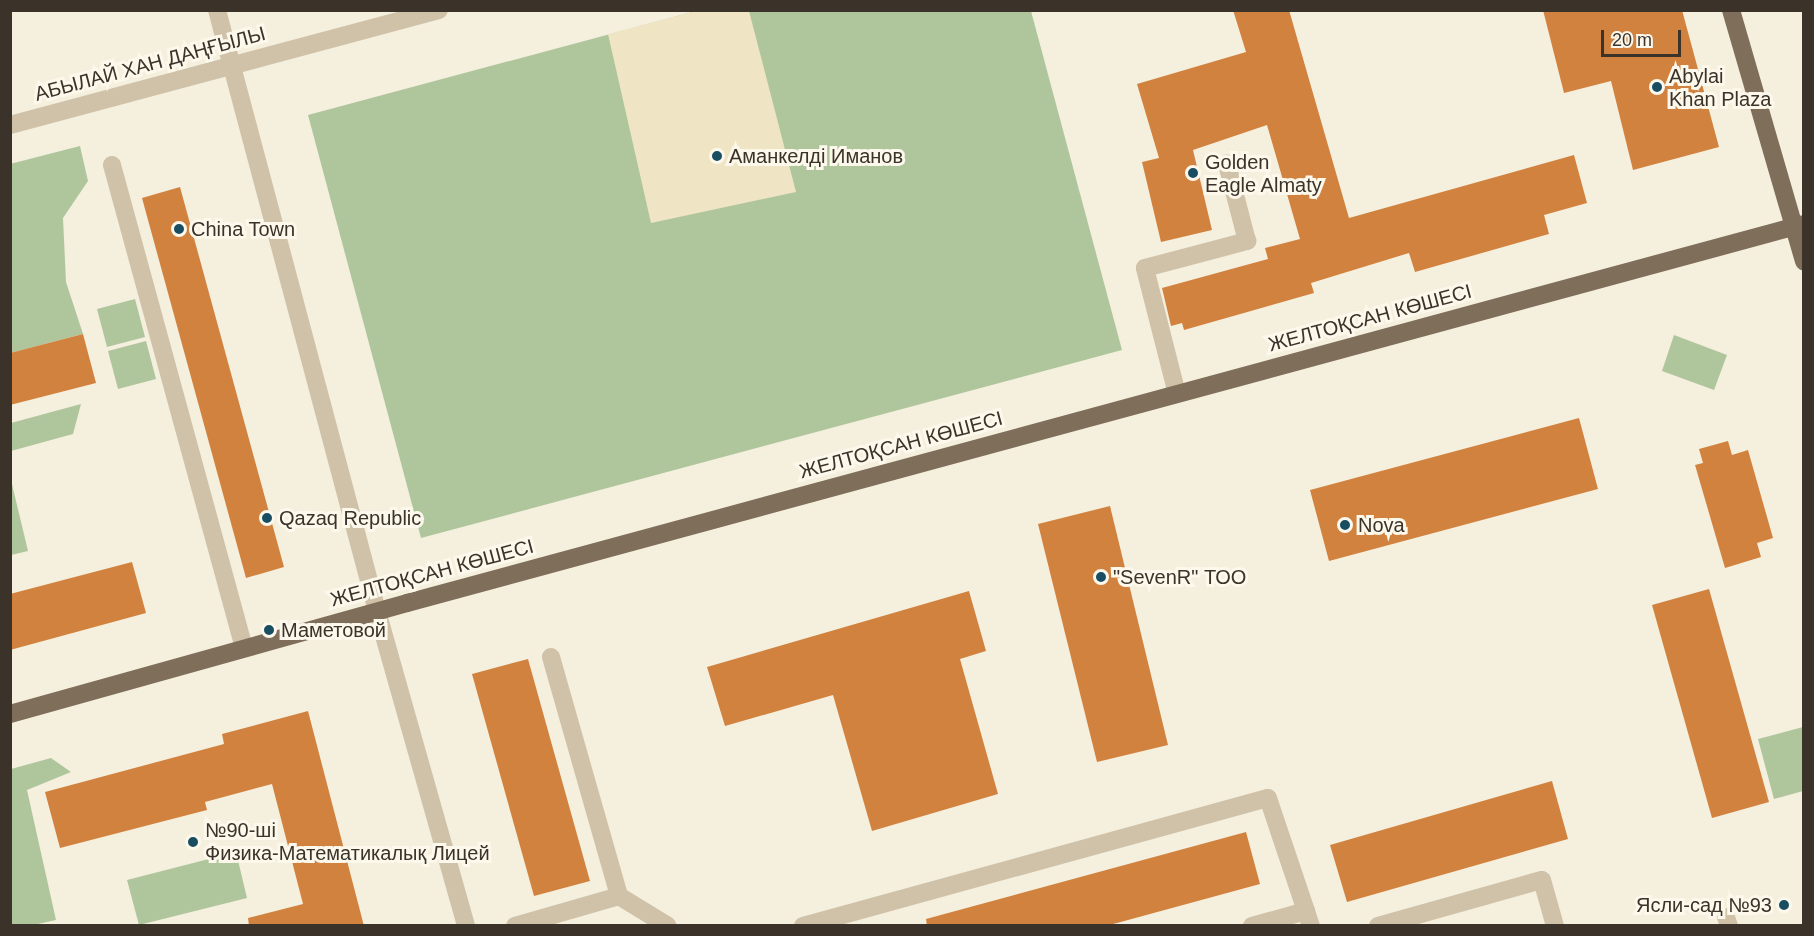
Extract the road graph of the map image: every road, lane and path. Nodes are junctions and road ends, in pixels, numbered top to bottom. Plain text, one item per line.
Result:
1 (217, 10) edge
2 (439, 10) edge
3 (1731, 10) edge
4 (233, 66) junction
5 (10, 125) edge
6 (1227, 164) dead end
7 (112, 165) dead end
8 (1798, 226) edge
9 (1803, 262) edge
10 (1177, 394) junction
11 (377, 611) junction
12 (244, 648) junction
13 (551, 657) dead end
14 (10, 714) edge
15 (619, 896) junction
16 (1438, 917) edge
17 (1309, 918) edge
18 (466, 926) edge
19 (515, 926) edge
20 (668, 926) edge
21 (803, 926) edge
22 (1252, 926) edge
23 (1378, 926) edge
24 (1555, 926) edge

1 - 4 street
2 - 4 street, АБЫЛАЙ ХАН ДАҢҒЫЛЫ
3 - 8 main road
4 - 5 street, АБЫЛАЙ ХАН ДАҢҒЫЛЫ
4 - 11 street
6 - 10 street
7 - 12 street
8 - 9 main road
8 - 10 main road, ЖЕЛТОҚСАН КӨШЕСІ
10 - 11 main road, ЖЕЛТОҚСАН КӨШЕСІ
11 - 12 main road, ЖЕЛТОҚСАН КӨШЕСІ
11 - 18 street
12 - 14 main road, ЖЕЛТОҚСАН КӨШЕСІ
13 - 15 street
15 - 19 street
15 - 20 street
16 - 23 street
16 - 24 street
17 - 21 street
17 - 22 street

